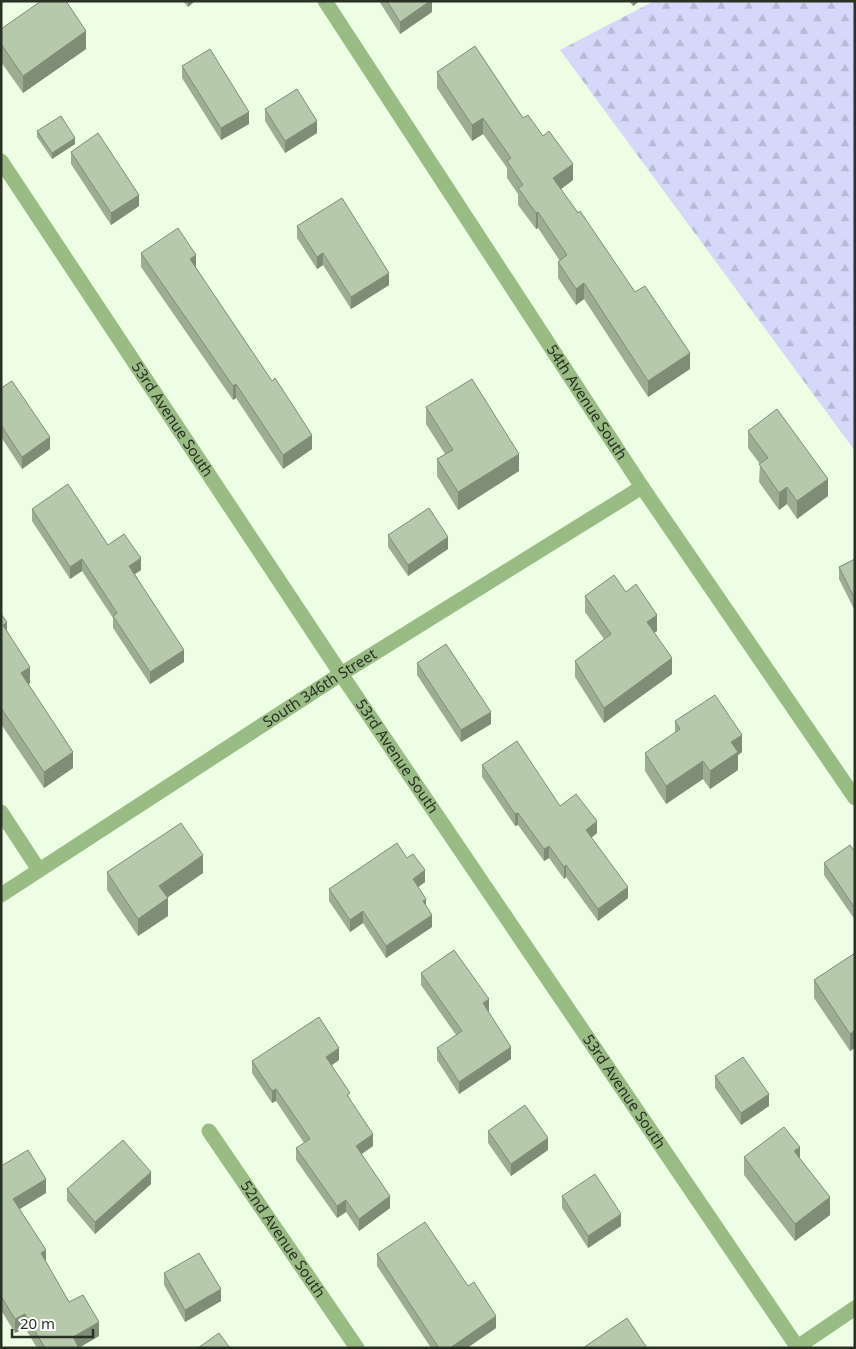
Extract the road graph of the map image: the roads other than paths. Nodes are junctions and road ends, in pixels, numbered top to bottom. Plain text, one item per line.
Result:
1 (325, 1) edge
2 (1, 162) edge
3 (642, 487) junction
4 (341, 674) junction
5 (855, 798) edge
6 (1, 812) edge
7 (39, 870) junction
8 (1, 895) edge
9 (209, 1131) dead end
10 (855, 1308) edge
11 (797, 1347) edge
12 (357, 1348) edge

1 - 3 street, 54th Avenue South
2 - 4 street, 53rd Avenue South
3 - 4 street, South 346th Street
3 - 5 street, 54th Avenue South
4 - 7 street, South 346th Street
4 - 11 street, 53rd Avenue South
6 - 7 street
7 - 8 street, South 346th Street
9 - 12 street, 52nd Avenue South
10 - 11 street

